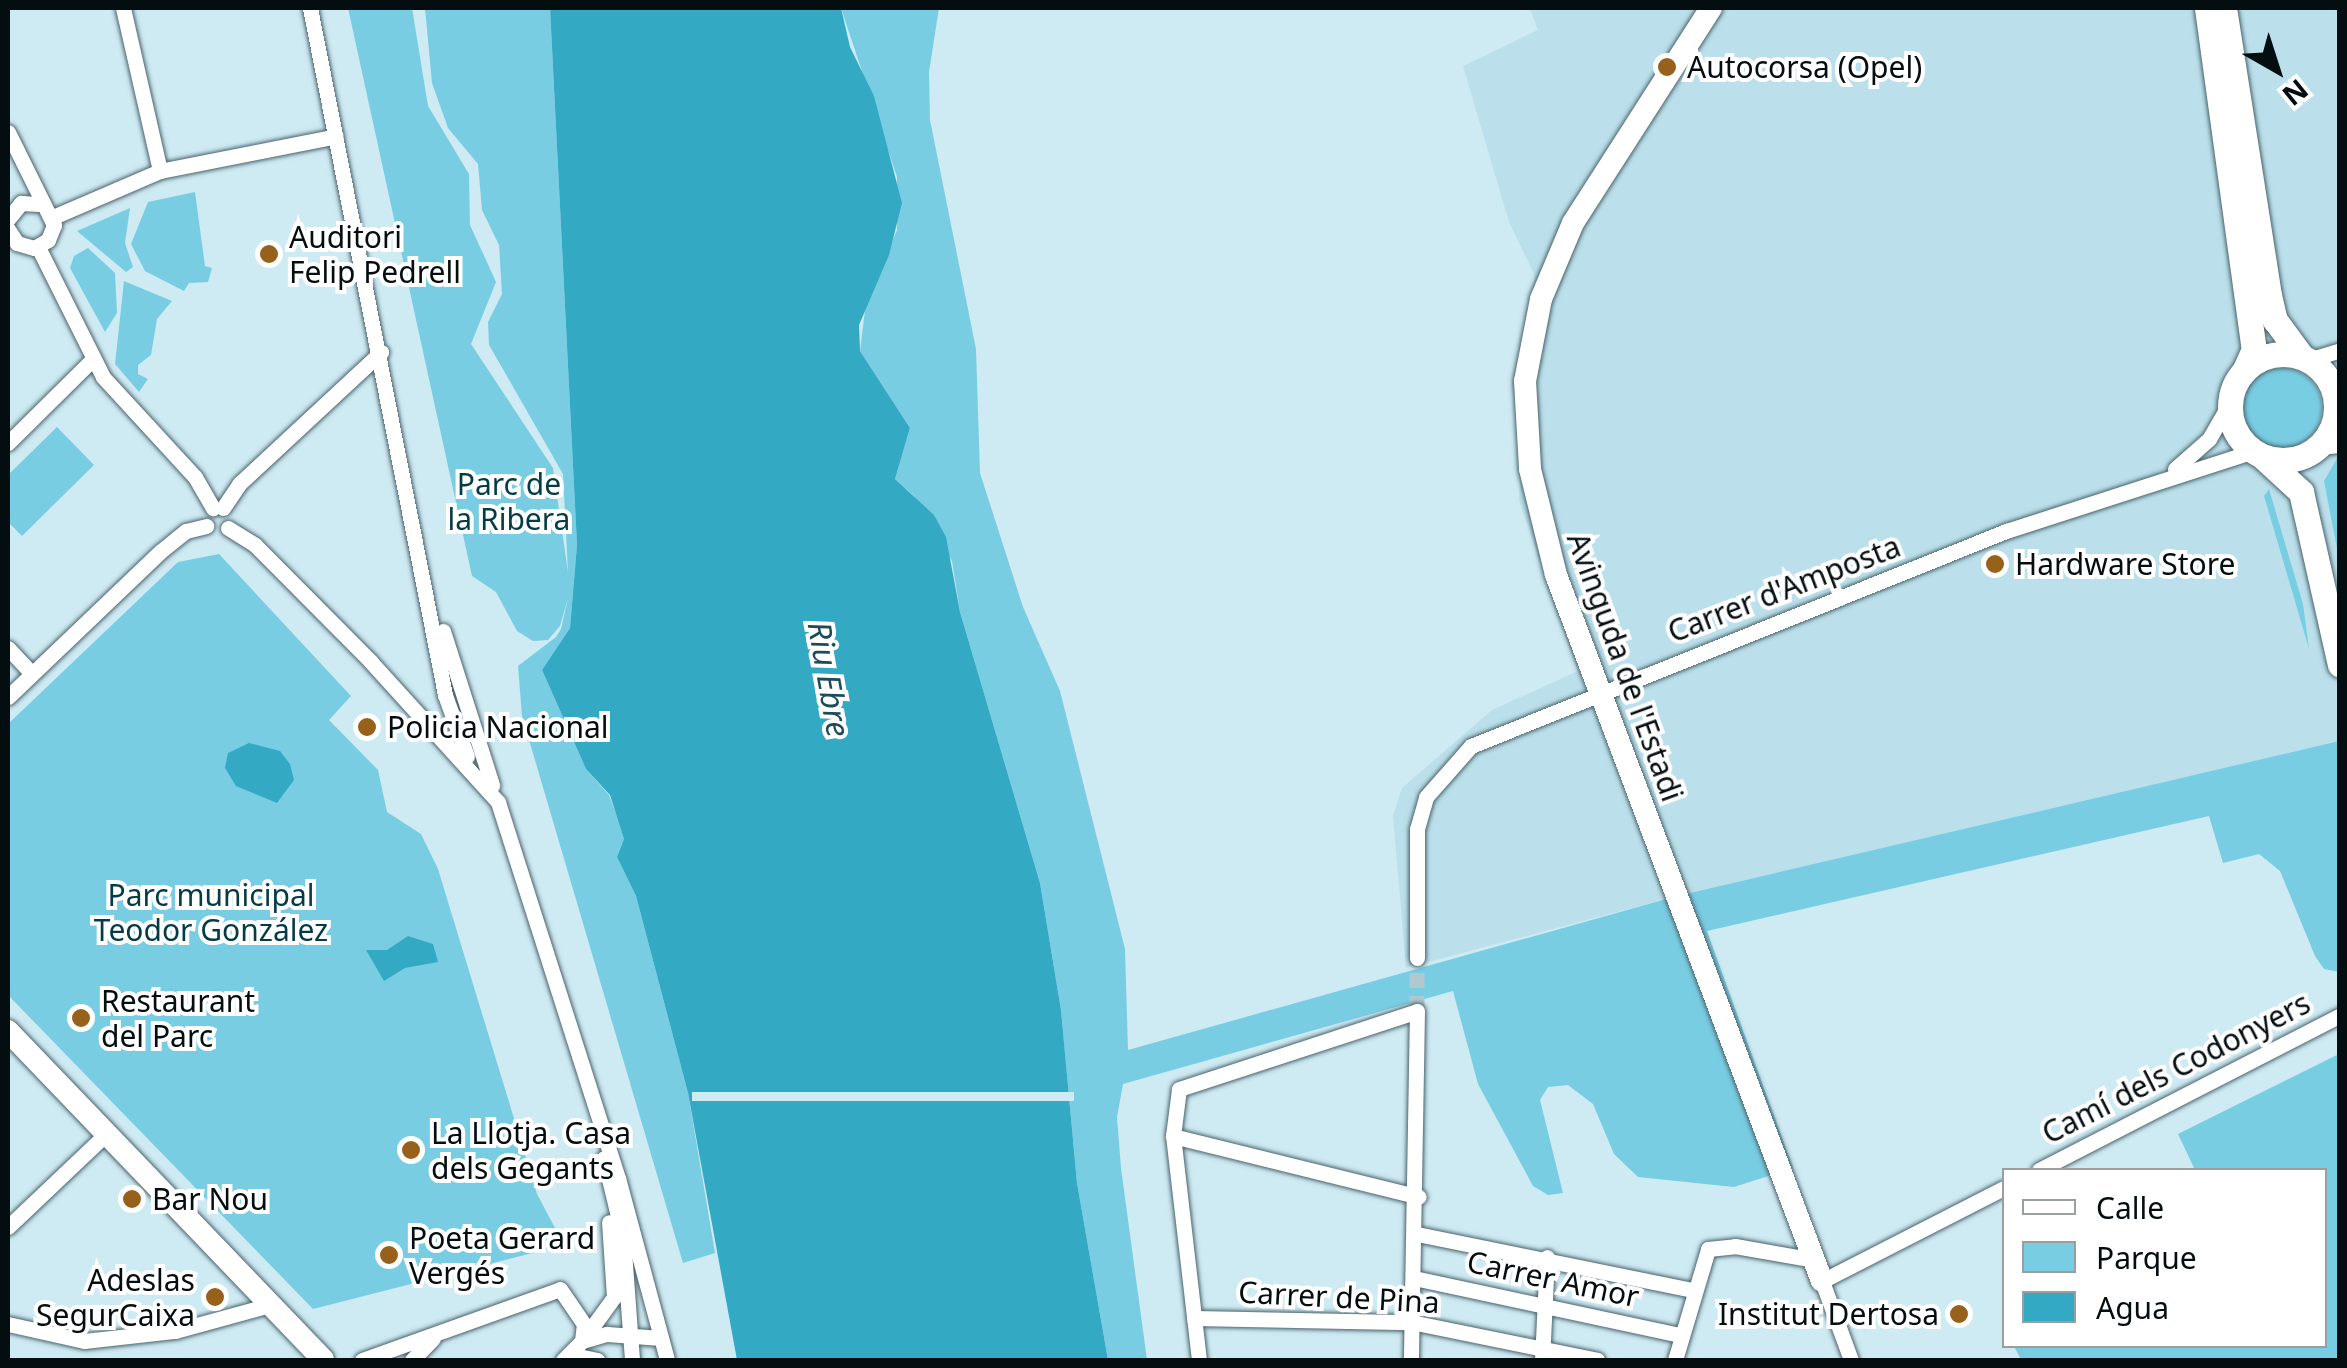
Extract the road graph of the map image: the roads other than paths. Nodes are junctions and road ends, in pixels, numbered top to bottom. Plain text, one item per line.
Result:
1 (123, 8) edge
2 (310, 8) edge
3 (1711, 8) edge
4 (2207, 8) edge
5 (2224, 8) edge
6 (8, 132) edge
7 (336, 136) junction
8 (160, 171) junction
9 (48, 211) junction
10 (8, 219) edge
11 (8, 232) edge
12 (38, 246) junction
13 (2340, 350) edge
14 (381, 352) junction
15 (2305, 358) junction
16 (92, 360) junction
17 (2244, 371) junction
18 (2338, 400) edge
19 (2230, 405) junction
20 (8, 443) edge
21 (2324, 447) edge
22 (2258, 454) junction
23 (2168, 474) junction
24 (2301, 492) junction
25 (218, 508) junction
26 (206, 526) junction
27 (228, 528) junction
28 (428, 584) junction
29 (8, 648) edge
30 (2340, 665) edge
31 (32, 674) junction
32 (444, 690) junction
33 (1598, 691) junction
34 (8, 698) edge
35 (414, 707) junction
36 (475, 772) junction
37 (498, 802) junction
38 (1417, 958) tunnel mouth
39 (2340, 1015) edge
40 (8, 1032) edge
41 (106, 1134) junction
42 (1174, 1136) junction
43 (602, 1139) junction
44 (2042, 1168) edge
45 (606, 1185) junction
46 (2002, 1189) edge
47 (1419, 1197) junction
48 (8, 1226) edge
49 (1416, 1234) junction
50 (1547, 1257) junction
51 (1818, 1271) junction
52 (1414, 1278) junction
53 (1692, 1290) junction
54 (273, 1304) junction
55 (1542, 1306) junction
56 (1194, 1318) junction
57 (1411, 1322) junction
58 (8, 1324) edge
59 (625, 1332) junction
60 (439, 1333) junction
61 (1681, 1335) junction
62 (661, 1338) junction
63 (582, 1341) junction
64 (1542, 1355) edge
65 (566, 1357) edge
66 (323, 1360) edge
67 (362, 1360) edge
68 (412, 1360) edge
69 (597, 1360) edge
70 (632, 1360) edge
71 (666, 1360) edge
72 (1199, 1360) edge
73 (1411, 1360) edge
74 (1597, 1360) edge
75 (1675, 1360) edge
76 (1850, 1360) edge

1 - 8 street
2 - 7 street
3 - 33 street, Avinguda de l'Estadi
4 - 17 main road
5 - 15 main road
6 - 9 street
7 - 8 street
7 - 14 street
8 - 9 street
9 - 10 street
9 - 12 street
11 - 12 street
12 - 16 street
13 - 15 street
14 - 25 street
14 - 28 street
15 - 17 main road
15 - 18 main road
16 - 20 street
16 - 25 street
17 - 19 main road
18 - 21 main road
19 - 22 main road
19 - 23 street
21 - 22 main road
21 - 24 main road
22 - 23 street
22 - 24 main road
23 - 33 street, Carrer d'Amposta
24 - 30 main road
25 - 26 street
25 - 27 street
26 - 27 street
26 - 31 street
27 - 35 street
28 - 32 street
28 - 37 street
29 - 31 street
31 - 34 street
32 - 35 street
32 - 36 street
33 - 38 street, Carrer d'Amposta
33 - 51 street, Avinguda de l'Estadi
35 - 36 street
36 - 37 street
37 - 43 street
39 - 44 street, Camí dels Codonyers
40 - 41 street
41 - 48 street
41 - 54 street
42 - 47 street
42 - 47 street
42 - 56 street
43 - 45 street
43 - 62 street
45 - 59 street
45 - 63 street
46 - 51 street
47 - 49 street
49 - 50 street
49 - 52 street
50 - 53 street
50 - 55 street
51 - 53 street
51 - 76 street, Avinguda de l'Estadi
52 - 55 street, Carrer Amor
52 - 57 street
53 - 61 street
54 - 58 street
54 - 66 street
55 - 61 street, Carrer Amor
55 - 64 street
56 - 57 street, Carrer de Pina
56 - 72 street
57 - 64 street, Carrer de Pina
57 - 73 street
59 - 62 street
59 - 63 street
59 - 70 street
60 - 63 street
60 - 67 street
60 - 68 street
61 - 75 street
62 - 71 street
63 - 65 street
64 - 74 street, Carrer de Pina
65 - 69 street

